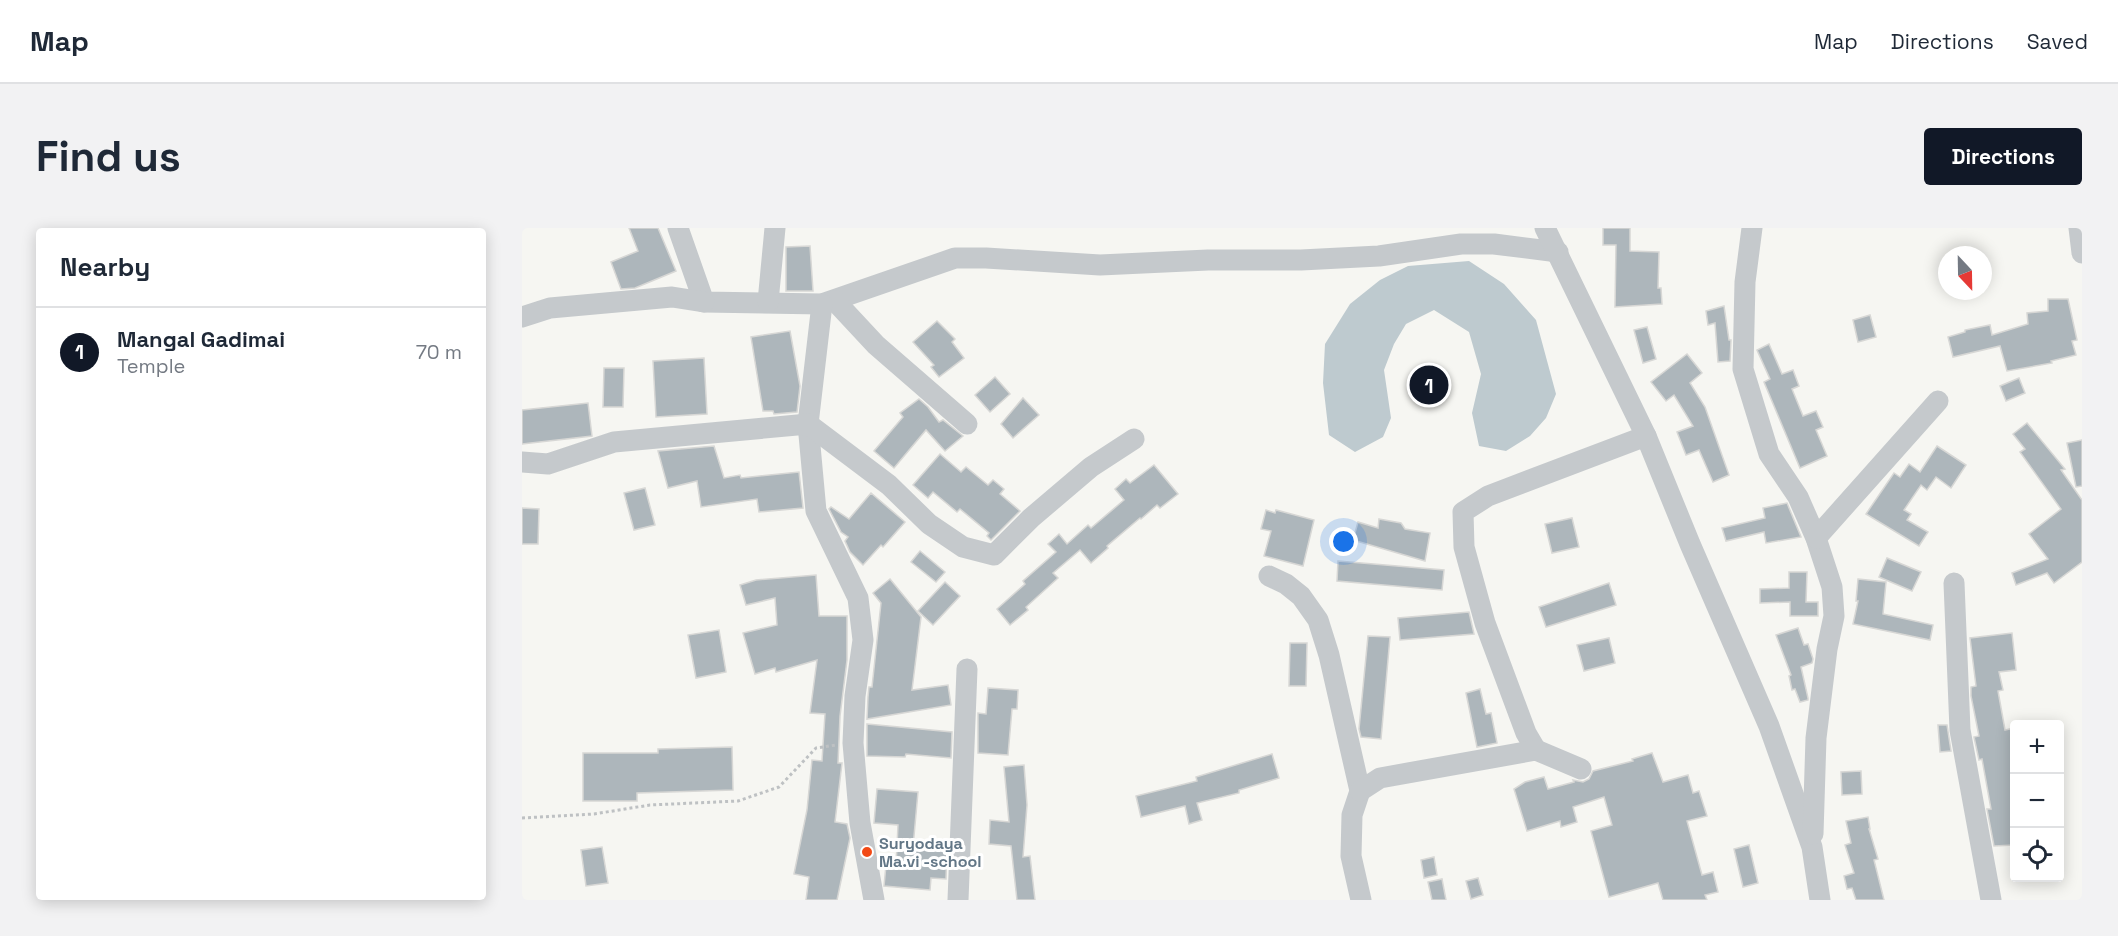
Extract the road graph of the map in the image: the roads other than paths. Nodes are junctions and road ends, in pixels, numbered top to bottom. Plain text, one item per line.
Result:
1 (678, 228) edge
2 (775, 228) edge
3 (1545, 228) edge
4 (1752, 228) edge
5 (2079, 228) edge
6 (1558, 252) junction
7 (2082, 253) edge
8 (704, 302) junction
9 (768, 302) junction
10 (828, 303) junction
11 (522, 317) edge
12 (1938, 401) dead end
13 (808, 424) junction
14 (967, 424) dead end
15 (1646, 436) junction
16 (1134, 439) dead end
17 (522, 462) edge
18 (1816, 538) junction
19 (1269, 576) dead end
20 (1954, 583) dead end
21 (967, 669) dead end
22 (1536, 750) junction
23 (1581, 769) dead end
24 (1360, 791) junction
25 (1812, 847) junction
26 (874, 900) edge
27 (958, 900) edge
28 (1361, 900) edge
29 (1820, 900) edge
30 (1991, 900) edge

1 - 8 street
2 - 9 street
3 - 6 street
4 - 18 street
5 - 7 street
6 - 10 street
6 - 15 street
8 - 9 street
8 - 11 street
9 - 10 street
10 - 13 street
10 - 14 street
12 - 18 street
13 - 16 street
13 - 17 street
13 - 26 street
15 - 22 street
15 - 25 street
18 - 25 street
19 - 24 street
20 - 30 street
21 - 27 street
22 - 23 street
22 - 24 street
24 - 28 street
25 - 29 street

